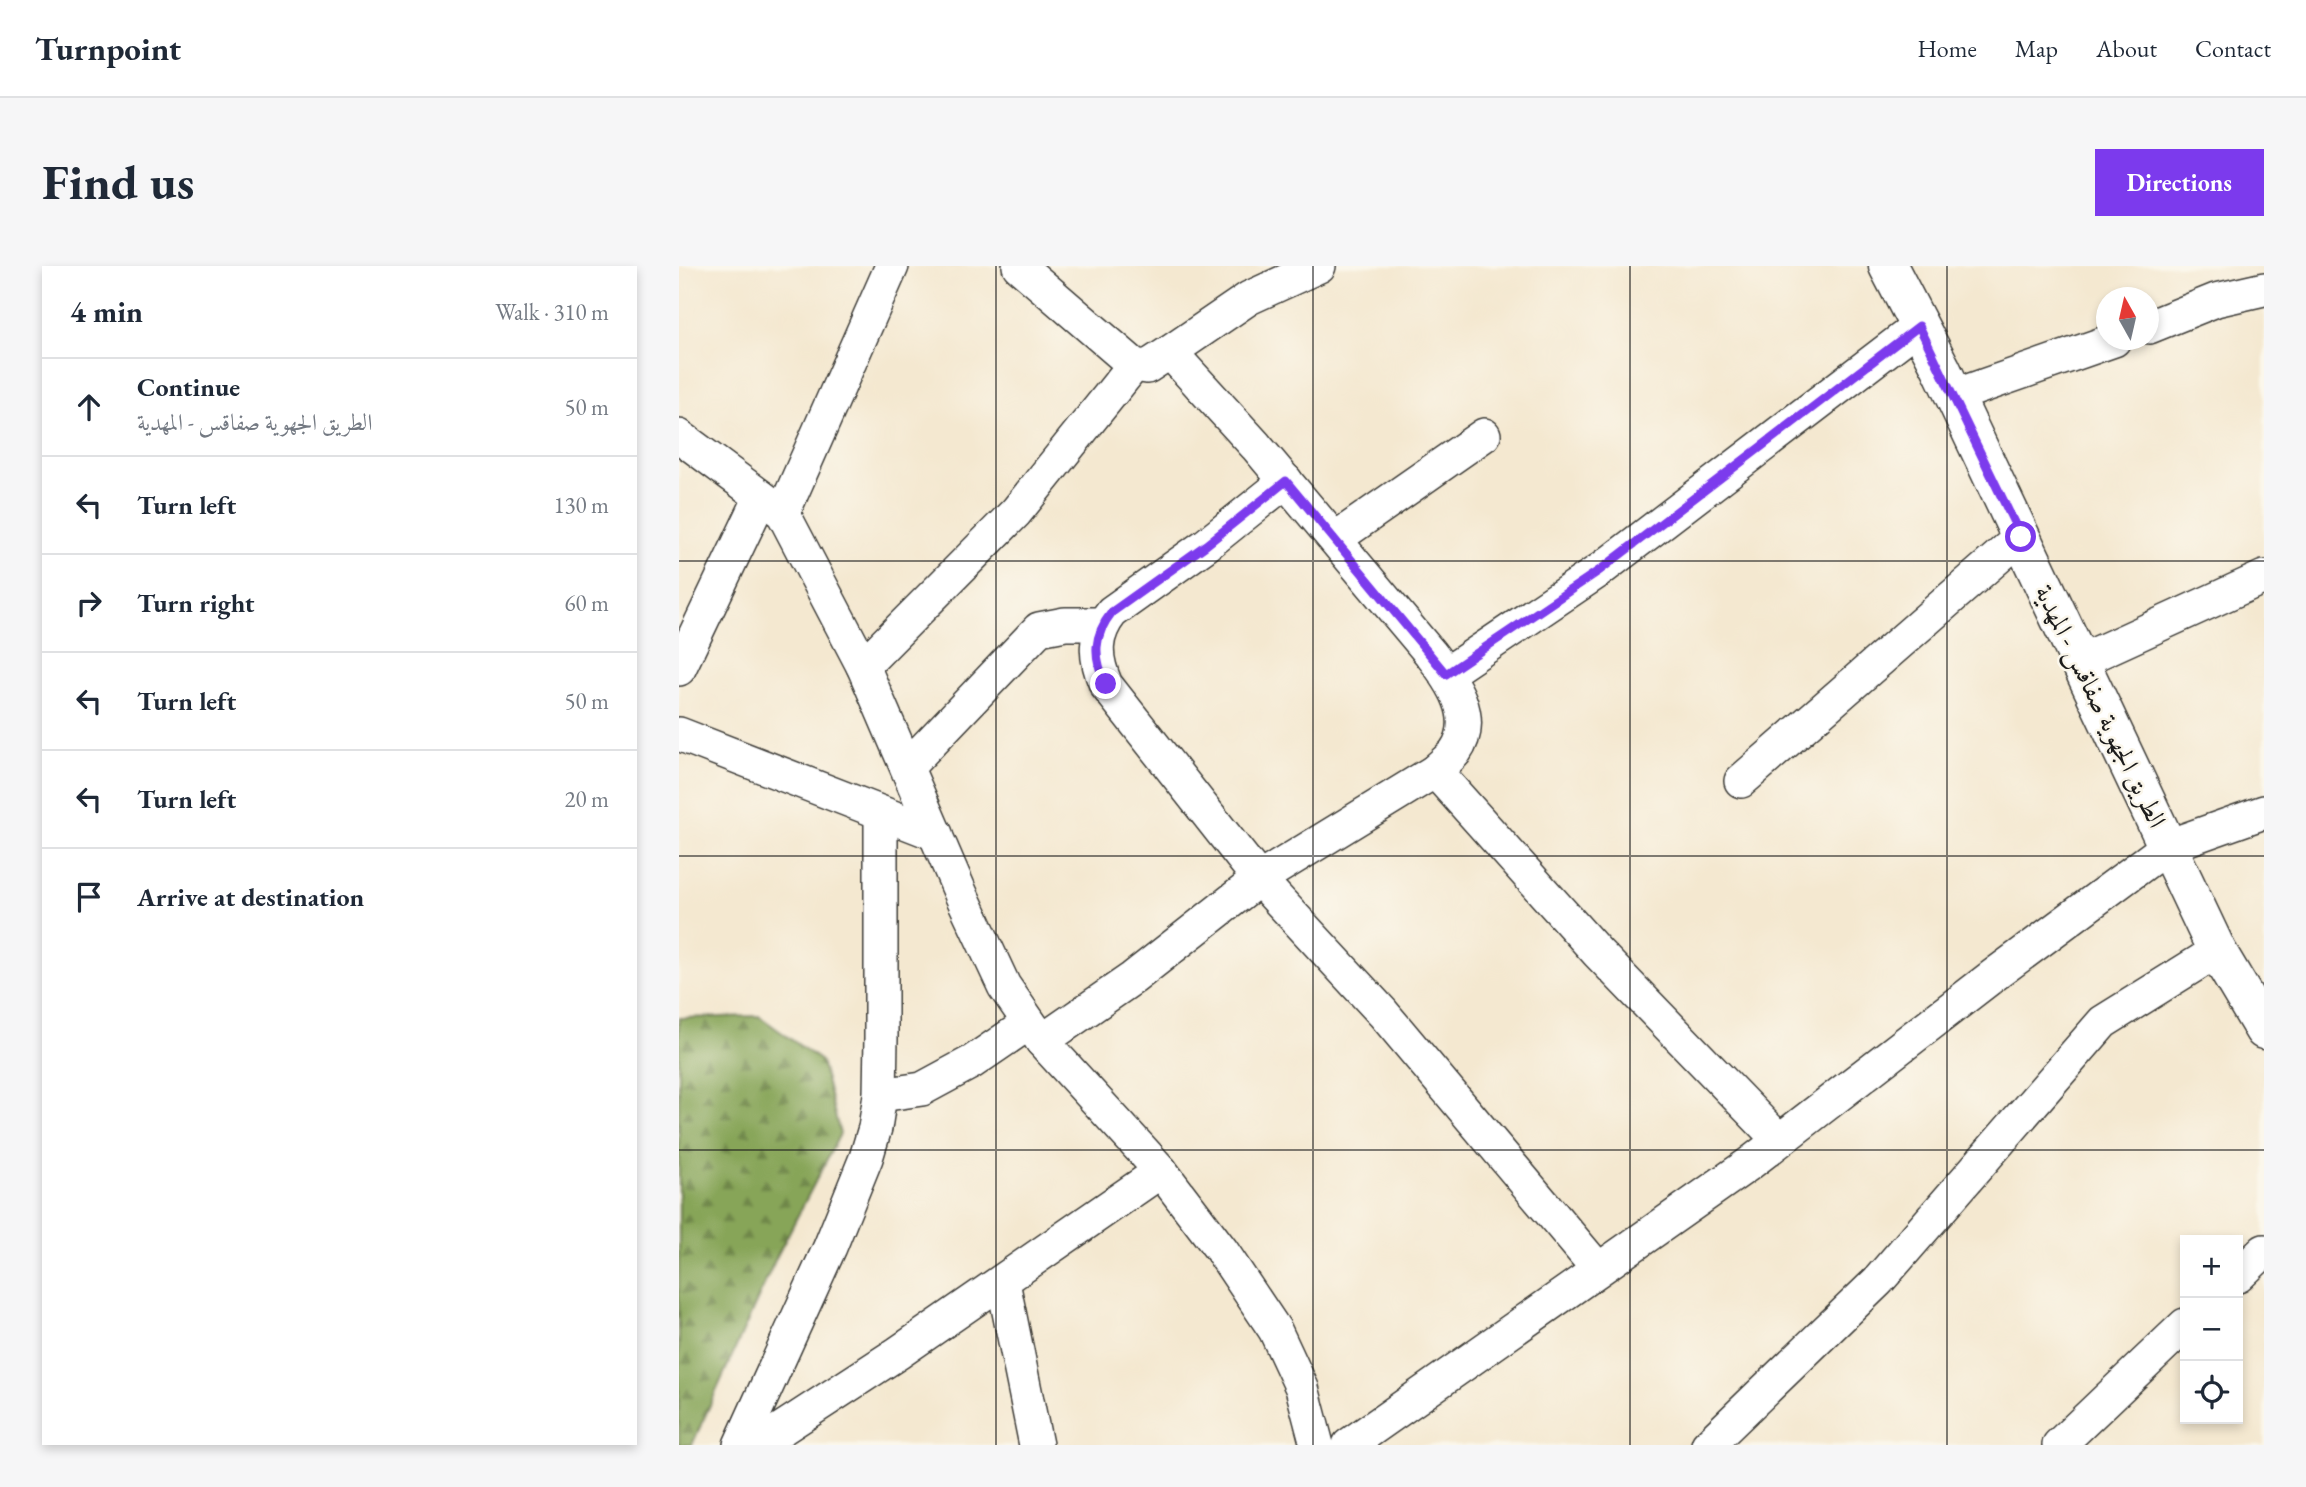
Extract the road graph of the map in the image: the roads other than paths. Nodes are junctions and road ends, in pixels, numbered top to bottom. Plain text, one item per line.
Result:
1 (892, 266) edge
2 (1019, 266) edge
3 (1319, 266) edge
4 (1888, 266) edge
5 (2264, 289) edge
6 (2159, 323) edge
7 (1919, 326) junction
8 (2096, 346) edge
9 (1170, 352) junction
10 (1134, 365) junction
11 (1954, 396) junction
12 (1484, 435) dead end
13 (679, 436) edge
14 (1286, 481) junction
15 (772, 505) junction
16 (2021, 537) junction
17 (1335, 539) junction
18 (2264, 577) edge
19 (1102, 624) junction
20 (2080, 661) junction
21 (863, 666) junction
22 (679, 669) edge
23 (1446, 674) junction
24 (679, 734) edge
25 (907, 767) junction
26 (1435, 771) junction
27 (1741, 781) dead end
28 (2264, 812) edge
29 (881, 813) junction
30 (936, 834) junction
31 (2168, 846) junction
32 (1259, 879) junction
33 (2217, 951) junction
34 (2264, 1030) edge
35 (1036, 1032) junction
36 (880, 1095) junction
37 (1779, 1140) junction
38 (1161, 1171) junction
39 (2264, 1251) edge
40 (1598, 1269) junction
41 (2243, 1271) edge
42 (1003, 1282) junction
43 (2180, 1330) edge
44 (2061, 1444) edge
45 (740, 1445) edge
46 (757, 1445) edge
47 (1036, 1445) edge
48 (1317, 1445) edge
49 (1349, 1445) edge
50 (1708, 1445) edge

1 - 15 street
2 - 10 street
3 - 9 street
4 - 7 main road, الطريق الجهوية صفاقس - المهدية
5 - 6 street
7 - 11 main road, الطريق الجهوية صفاقس - المهدية
7 - 23 street
8 - 11 street
9 - 10 street
9 - 14 street
10 - 21 street
11 - 16 main road, الطريق الجهوية صفاقس - المهدية
12 - 17 street
13 - 15 street
14 - 17 street
14 - 19 street
15 - 21 street
15 - 22 street
16 - 20 main road, الطريق الجهوية صفاقس - المهدية
16 - 27 street
17 - 23 street
18 - 20 street
19 - 25 street
19 - 32 street
20 - 31 main road, الطريق الجهوية صفاقس - المهدية
21 - 25 street
23 - 26 street
24 - 29 street
25 - 30 street
26 - 32 street
26 - 37 street
28 - 31 street
29 - 30 street
29 - 36 street
30 - 35 street
31 - 33 main road, الطريق الجهوية صفاقس - المهدية
31 - 37 street
32 - 35 street
32 - 40 street
33 - 34 main road, الطريق الجهوية صفاقس - المهدية
33 - 50 street
35 - 36 street
35 - 38 street
36 - 45 street
37 - 40 street
38 - 42 street
38 - 48 street
39 - 41 street
40 - 49 street
42 - 46 street
42 - 47 street
43 - 44 street

